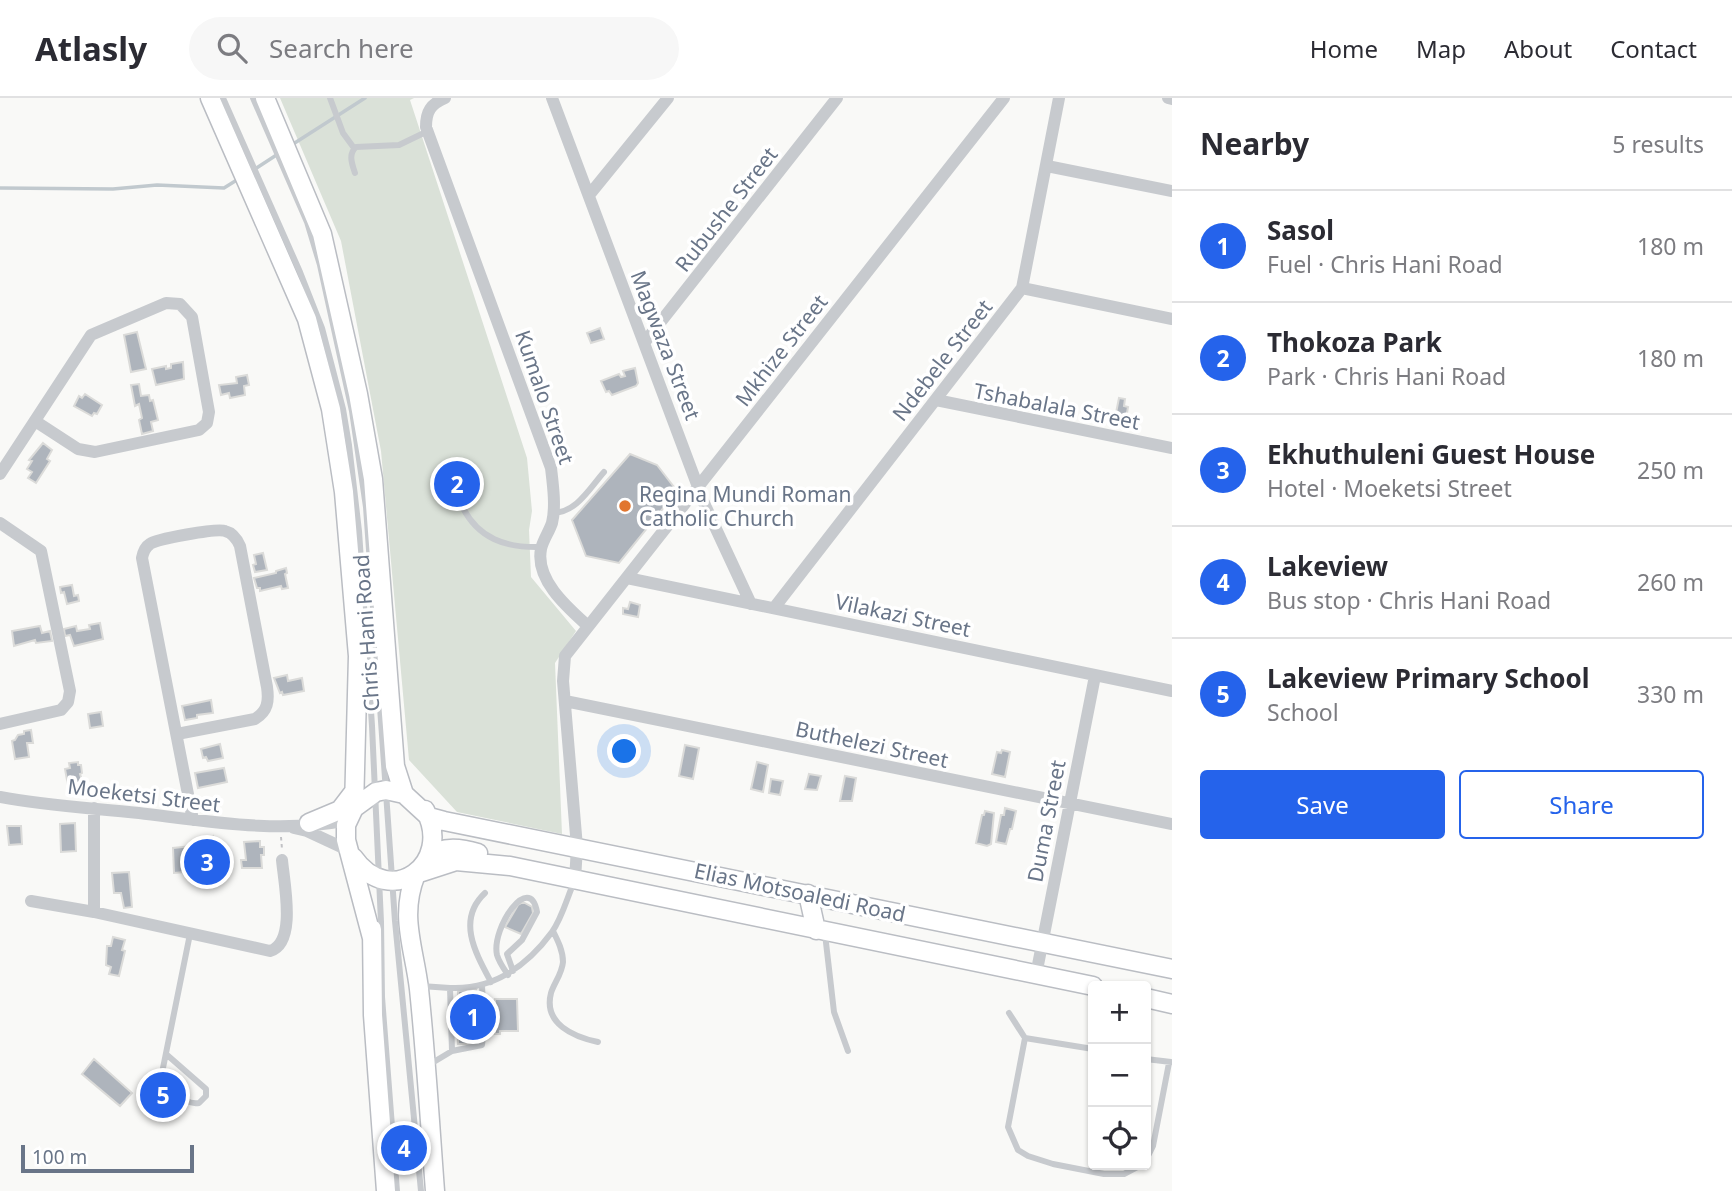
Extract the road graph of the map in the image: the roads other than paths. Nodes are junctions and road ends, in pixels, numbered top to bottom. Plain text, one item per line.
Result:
1 (210, 98) edge
2 (223, 98) edge
3 (330, 98) edge
4 (445, 98) edge
5 (552, 98) edge
6 (668, 98) edge
7 (837, 98) edge
8 (1004, 98) edge
9 (1059, 98) edge
10 (260, 101) edge
11 (227, 123) junction
12 (427, 126) junction
13 (354, 148) junction
14 (1047, 166) junction
15 (355, 173) dead end
16 (293, 177) junction
17 (1172, 191) edge
18 (590, 194) junction
19 (262, 200) junction
20 (1022, 288) junction
21 (1172, 318) edge
22 (644, 343) junction
23 (936, 400) junction
24 (36, 421) junction
25 (1172, 449) edge
26 (604, 472) dead end
27 (0, 474) edge
28 (699, 486) junction
29 (462, 506) dead end
30 (553, 513) junction
31 (0, 523) edge
32 (541, 547) junction
33 (626, 578) junction
34 (751, 604) junction
35 (774, 608) junction
36 (588, 626) junction
37 (1095, 676) junction
38 (1172, 691) edge
39 (565, 701) junction
40 (0, 724) edge
41 (177, 734) junction
42 (393, 740) junction
43 (355, 789) junction
44 (389, 792) junction
45 (0, 797) edge
46 (1070, 805) junction
47 (94, 808) junction
48 (351, 814) junction
49 (429, 817) junction
50 (193, 820) junction
51 (309, 823) junction
52 (1172, 824) edge
53 (282, 825) junction
54 (577, 847) junction
55 (350, 851) junction
56 (428, 857) junction
57 (282, 860) road end
58 (510, 866) junction
59 (416, 874) junction
60 (378, 877) junction
61 (575, 880) junction
62 (485, 893) dead end
63 (808, 894) junction
64 (31, 901) dead end
65 (94, 912) junction
66 (553, 931) junction
67 (821, 931) junction
68 (190, 934) junction
69 (372, 938) junction
70 (1041, 942) junction
71 (1172, 969) edge
72 (510, 973) junction
73 (1036, 975) junction
74 (491, 982) junction
75 (1088, 985) edge
76 (419, 986) junction
77 (482, 986) junction
78 (450, 988) junction
79 (1151, 999) edge
80 (1172, 1004) edge
81 (483, 1006) dead end
82 (1009, 1013) dead end
83 (484, 1026) dead end
84 (1025, 1038) junction
85 (598, 1042) dead end
86 (1088, 1048) edge
87 (452, 1051) junction
88 (848, 1051) dead end
89 (166, 1054) junction
90 (1151, 1060) edge
91 (1171, 1062) edge
92 (425, 1066) junction
93 (1151, 1150) edge
94 (1132, 1170) edge
95 (386, 1191) edge
96 (397, 1191) edge
97 (421, 1191) edge
98 (435, 1191) edge

1 - 11 main road, Chris Hani Road
2 - 11 lane, Chris Hani Road
3 - 13 lane
4 - 12 street
5 - 18 street, Magwaza Street
6 - 18 street
7 - 22 street, Rubushe Street
8 - 28 street, Mkhize Street
9 - 14 street, Ndebele Street
10 - 16 main road, Chris Hani Road
11 - 19 main road, Chris Hani Road
12 - 13 lane
12 - 30 street, Kumalo Street
13 - 15 lane
14 - 17 street
14 - 20 street, Ndebele Street
16 - 42 main road, Chris Hani Road
16 - 44 lane, Chris Hani Road
18 - 22 street, Magwaza Street
19 - 43 main road, Chris Hani Road
19 - 44 lane, Chris Hani Road
20 - 21 street
20 - 23 street, Ndebele Street
22 - 28 street, Magwaza Street
23 - 25 street, Tshabalala Street
23 - 35 street, Ndebele Street
24 - 24 street
24 - 27 street
26 - 30 lane
28 - 33 street, Mkhize Street
28 - 34 street, Magwaza Street
29 - 32 lane
30 - 32 street, Kumalo Street
31 - 40 street
32 - 36 street
33 - 34 street, Vilakazi Street
33 - 36 street, Mkhize Street
34 - 35 street, Vilakazi Street
35 - 37 street, Vilakazi Street
36 - 39 street
37 - 38 street, Vilakazi Street
37 - 46 street, Duma Street
39 - 46 street, Buthelezi Street
39 - 54 street
41 - 41 street
41 - 50 street
42 - 44 main road, Chris Hani Road
42 - 49 main road
43 - 48 main road, Chris Hani Road
43 - 51 main road
44 - 48 main road
44 - 49 main road
44 - 60 lane, Chris Hani Road
44 - 60 lane, Chris Hani Road
45 - 47 street, Moeketsi Street
46 - 52 street, Buthelezi Street
46 - 70 street, Duma Street
47 - 50 street, Moeketsi Street
47 - 65 street
48 - 51 street, Moeketsi Street
48 - 55 main road
49 - 54 main road, Elias Motsoaledi Road
49 - 56 main road
50 - 53 street, Moeketsi Street
51 - 53 street, Moeketsi Street
53 - 55 street, Moeketsi Street
54 - 61 street
54 - 63 main road, Elias Motsoaledi Road
55 - 60 main road
55 - 69 main road
56 - 58 main road, Elias Motsoaledi Road
56 - 59 main road
57 - 68 street
58 - 59 main road, Elias Motsoaledi Road
58 - 61 main road, Elias Motsoaledi Road
59 - 60 main road
59 - 76 main road
60 - 69 main road, Chris Hani Road
60 - 96 lane, Chris Hani Road
60 - 97 lane, Chris Hani Road
61 - 66 lane
61 - 67 main road, Elias Motsoaledi Road
62 - 74 lane
63 - 67 main road
63 - 70 main road, Elias Motsoaledi Road
64 - 65 street
65 - 68 street
66 - 72 lane
66 - 85 lane
67 - 73 main road, Elias Motsoaledi Road
67 - 88 lane
68 - 89 lane
69 - 95 main road, Chris Hani Road
70 - 71 main road, Elias Motsoaledi Road
70 - 73 street, Duma Street
72 - 72 lane
72 - 74 lane
73 - 75 main road, Elias Motsoaledi Road
74 - 77 lane
76 - 78 lane
76 - 92 main road
77 - 78 lane
77 - 81 lane
78 - 87 lane
79 - 80 main road
82 - 84 lane
83 - 87 lane
84 - 86 lane
84 - 94 lane
87 - 92 lane
89 - 89 lane
90 - 91 lane
91 - 93 lane
92 - 98 main road

